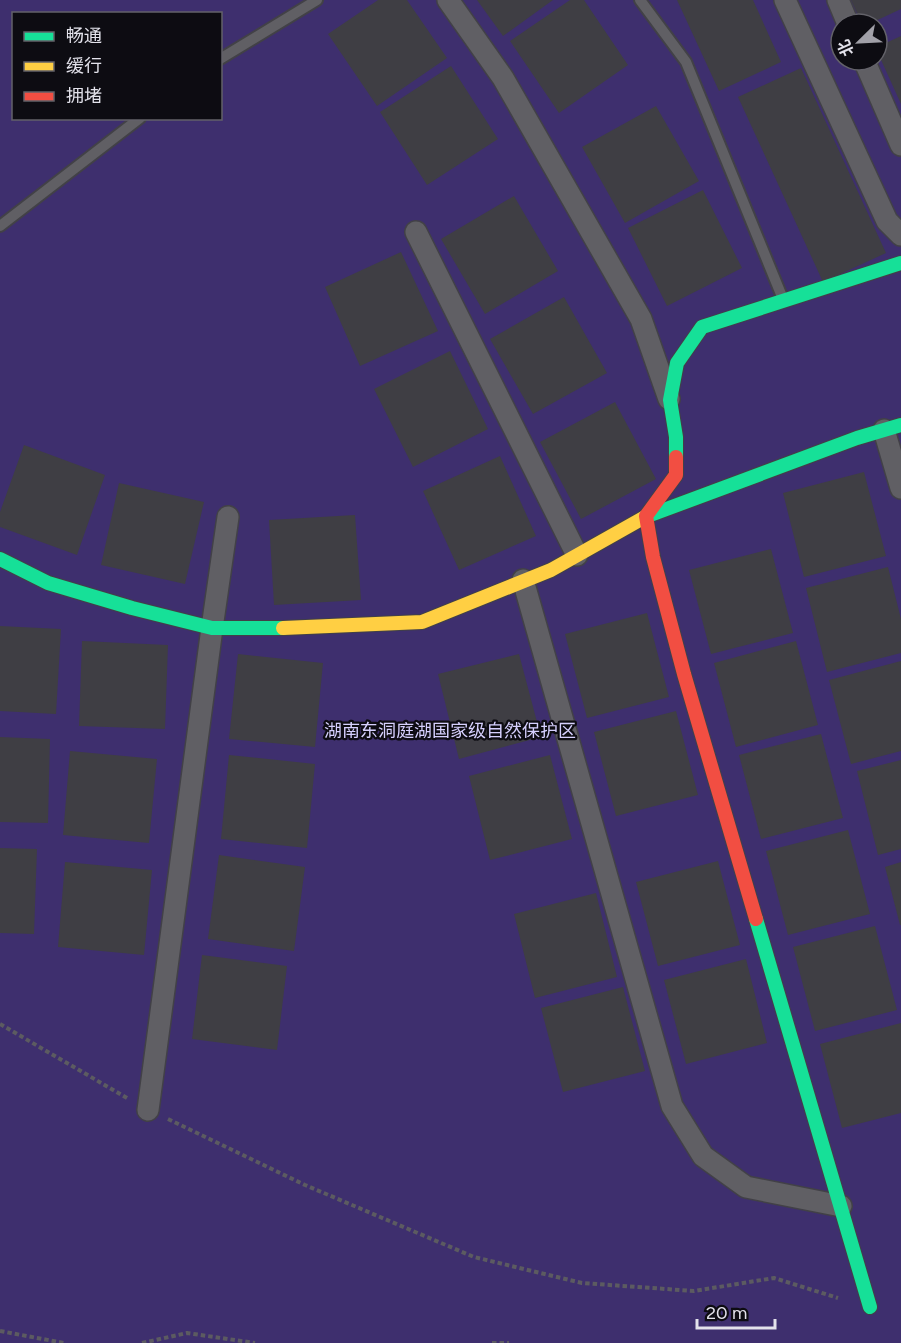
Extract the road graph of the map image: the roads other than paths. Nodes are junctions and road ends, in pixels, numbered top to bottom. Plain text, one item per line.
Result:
1 (317, 0) edge
2 (448, 0) edge
3 (640, 0) edge
4 (785, 0) edge
5 (222, 58) edge
6 (869, 72) edge
7 (137, 120) edge
8 (901, 145) edge
9 (0, 226) edge
10 (416, 232) dead end
11 (901, 235) edge
12 (901, 263) edge
13 (783, 300) junction
14 (670, 400) junction
15 (893, 428) edge
16 (901, 488) edge
17 (646, 516) junction
18 (228, 517) dead end
19 (577, 555) junction
20 (0, 559) edge
21 (523, 580) junction
22 (212, 628) junction
23 (148, 1110) road end
24 (841, 1206) junction
25 (870, 1307) road end

1 - 5 lane
2 - 14 street
3 - 13 lane
4 - 11 street
6 - 8 street
7 - 9 lane
10 - 19 street
12 - 13 street
13 - 14 street
14 - 17 street
15 - 16 street
15 - 17 street
17 - 19 street
17 - 24 street
18 - 22 street
19 - 21 street
20 - 22 street
21 - 22 street
21 - 24 street
22 - 23 street
24 - 25 street

